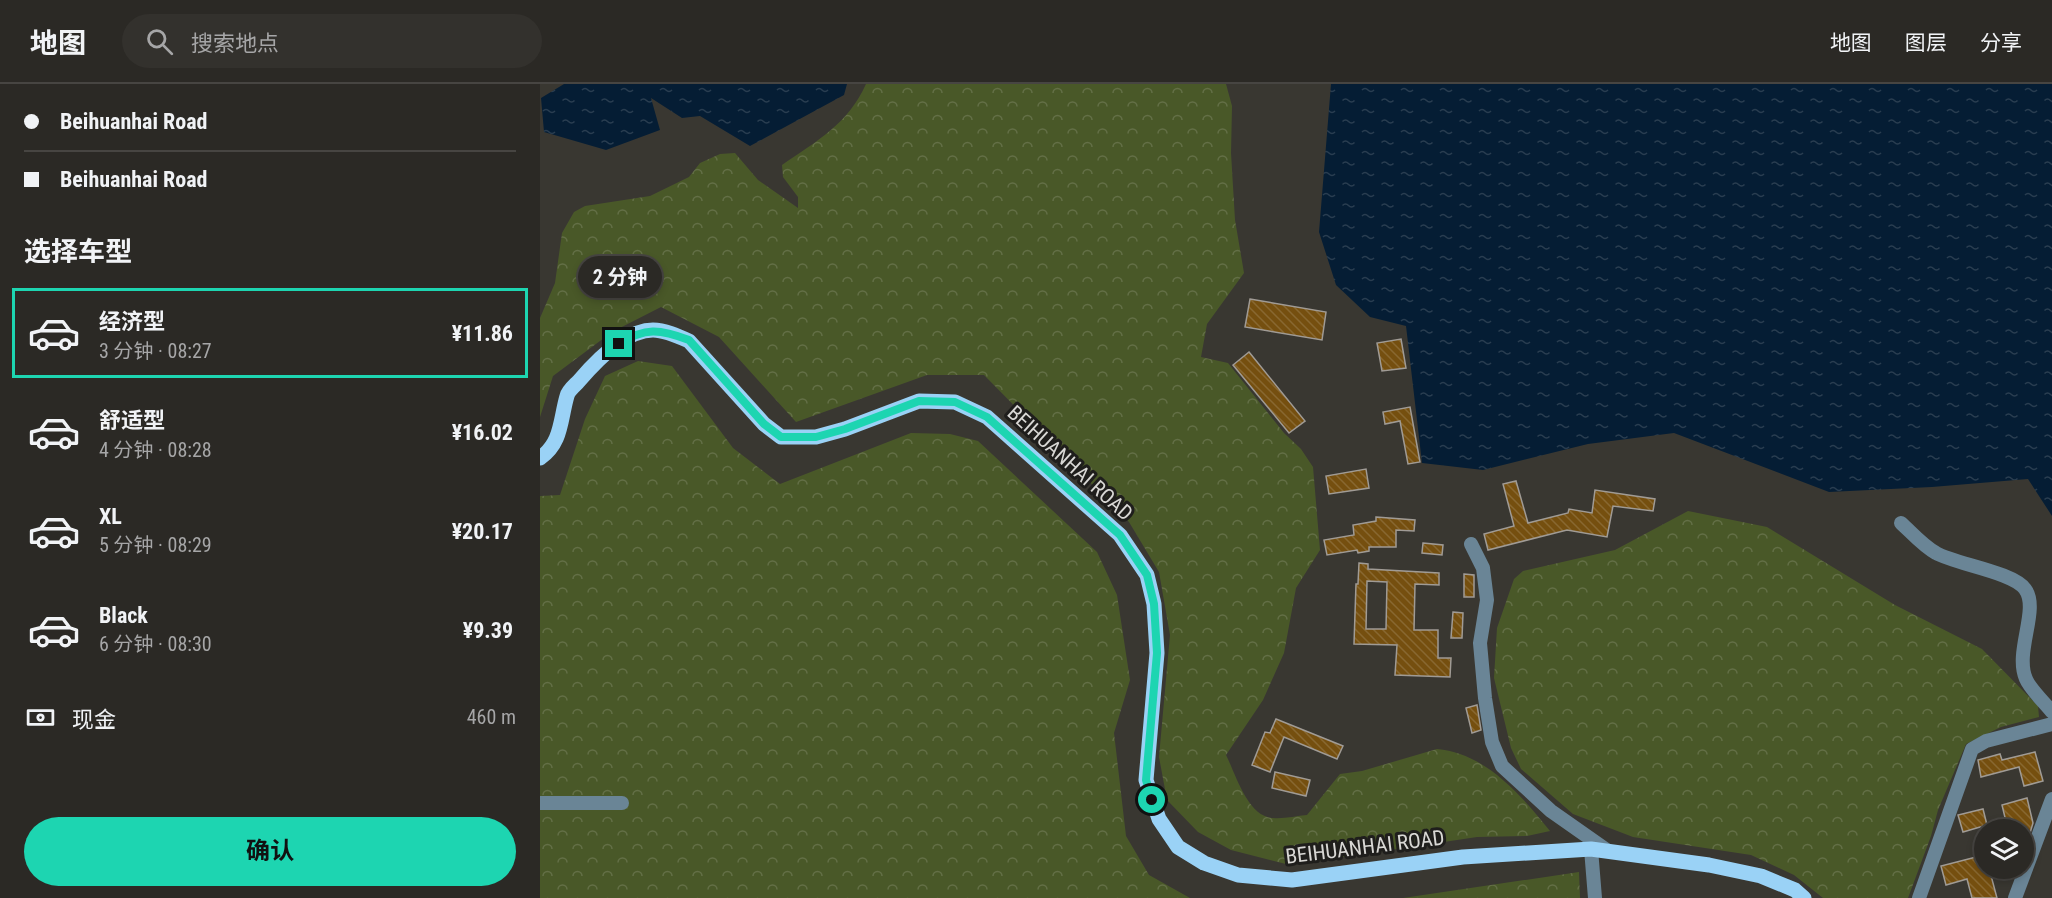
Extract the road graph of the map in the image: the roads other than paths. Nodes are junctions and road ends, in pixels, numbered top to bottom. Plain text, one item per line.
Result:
1 (540, 458) edge
2 (1900, 523) dead end
3 (1471, 544) dead end
4 (2052, 712) edge
5 (2052, 724) edge
6 (2052, 799) edge
7 (540, 803) edge
8 (622, 804) dead end
9 (1591, 849) junction
10 (1608, 851) junction
11 (1595, 898) edge
12 (1804, 898) edge
13 (1919, 898) edge
14 (2015, 898) edge

1 - 9 main road, BEIHUANHAI ROAD
2 - 4 lane
3 - 10 lane
5 - 13 lane
6 - 14 lane
7 - 8 lane
9 - 10 main road, BEIHUANHAI ROAD
9 - 11 lane
10 - 12 main road, BEIHUANHAI ROAD

